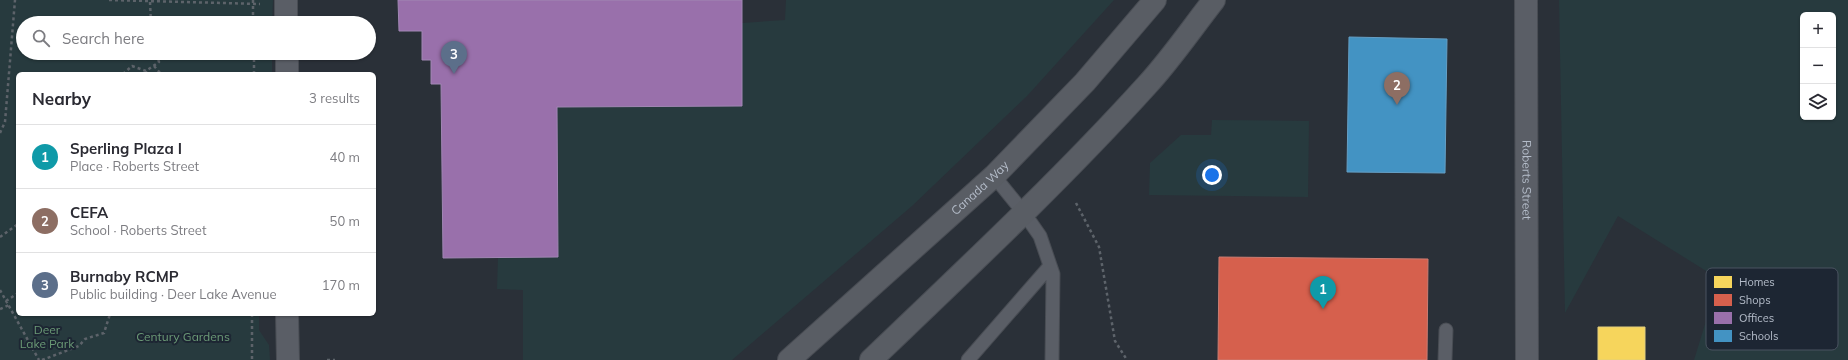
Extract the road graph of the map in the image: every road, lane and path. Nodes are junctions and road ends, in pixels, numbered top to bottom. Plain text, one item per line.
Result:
1 (15, 0) edge
2 (109, 0) edge
3 (1155, 0) edge
4 (1214, 0) edge
5 (1526, 0) edge
6 (150, 1) edge
7 (253, 2) edge
8 (276, 2) edge
9 (151, 16) edge
10 (253, 16) edge
11 (283, 16) edge
12 (158, 60) edge
13 (254, 60) edge
14 (286, 60) edge
15 (154, 66) junction
16 (125, 72) edge
17 (144, 72) edge
18 (147, 72) edge
19 (159, 72) edge
20 (254, 72) edge
21 (287, 72) edge
22 (0, 134) edge
23 (994, 176) junction
24 (1076, 203) dead end
25 (1024, 213) junction
26 (16, 225) edge
27 (0, 236) edge
28 (1050, 266) junction
29 (0, 290) edge
30 (16, 294) edge
31 (6, 301) junction
32 (9, 305) junction
33 (0, 309) edge
34 (109, 316) edge
35 (252, 316) edge
36 (287, 316) edge
37 (1446, 330) dead end
38 (39, 360) edge
39 (42, 360) edge
40 (252, 360) edge
41 (288, 360) edge
42 (327, 360) edge
43 (335, 360) edge
44 (789, 360) edge
45 (871, 360) edge
46 (968, 360) edge
47 (1052, 360) edge
48 (1127, 360) edge
49 (1445, 360) edge
50 (1527, 360) edge

1 - 22 path
2 - 6 path
3 - 23 main road, Canada Way
4 - 25 main road
5 - 50 street, Roberts Street
6 - 7 path
6 - 9 path
7 - 8 path
7 - 10 path
8 - 11 street
12 - 15 path
13 - 20 path
14 - 21 street
15 - 18 path
15 - 19 path
16 - 17 path
23 - 25 lane
23 - 44 main road, Canada Way
24 - 48 path
25 - 28 lane
25 - 45 main road
26 - 27 path
28 - 46 lane
28 - 47 lane
29 - 31 path
30 - 31 path
31 - 32 path
32 - 33 path
32 - 38 path
34 - 39 path
35 - 40 path
36 - 41 street
37 - 49 lane
42 - 43 path

